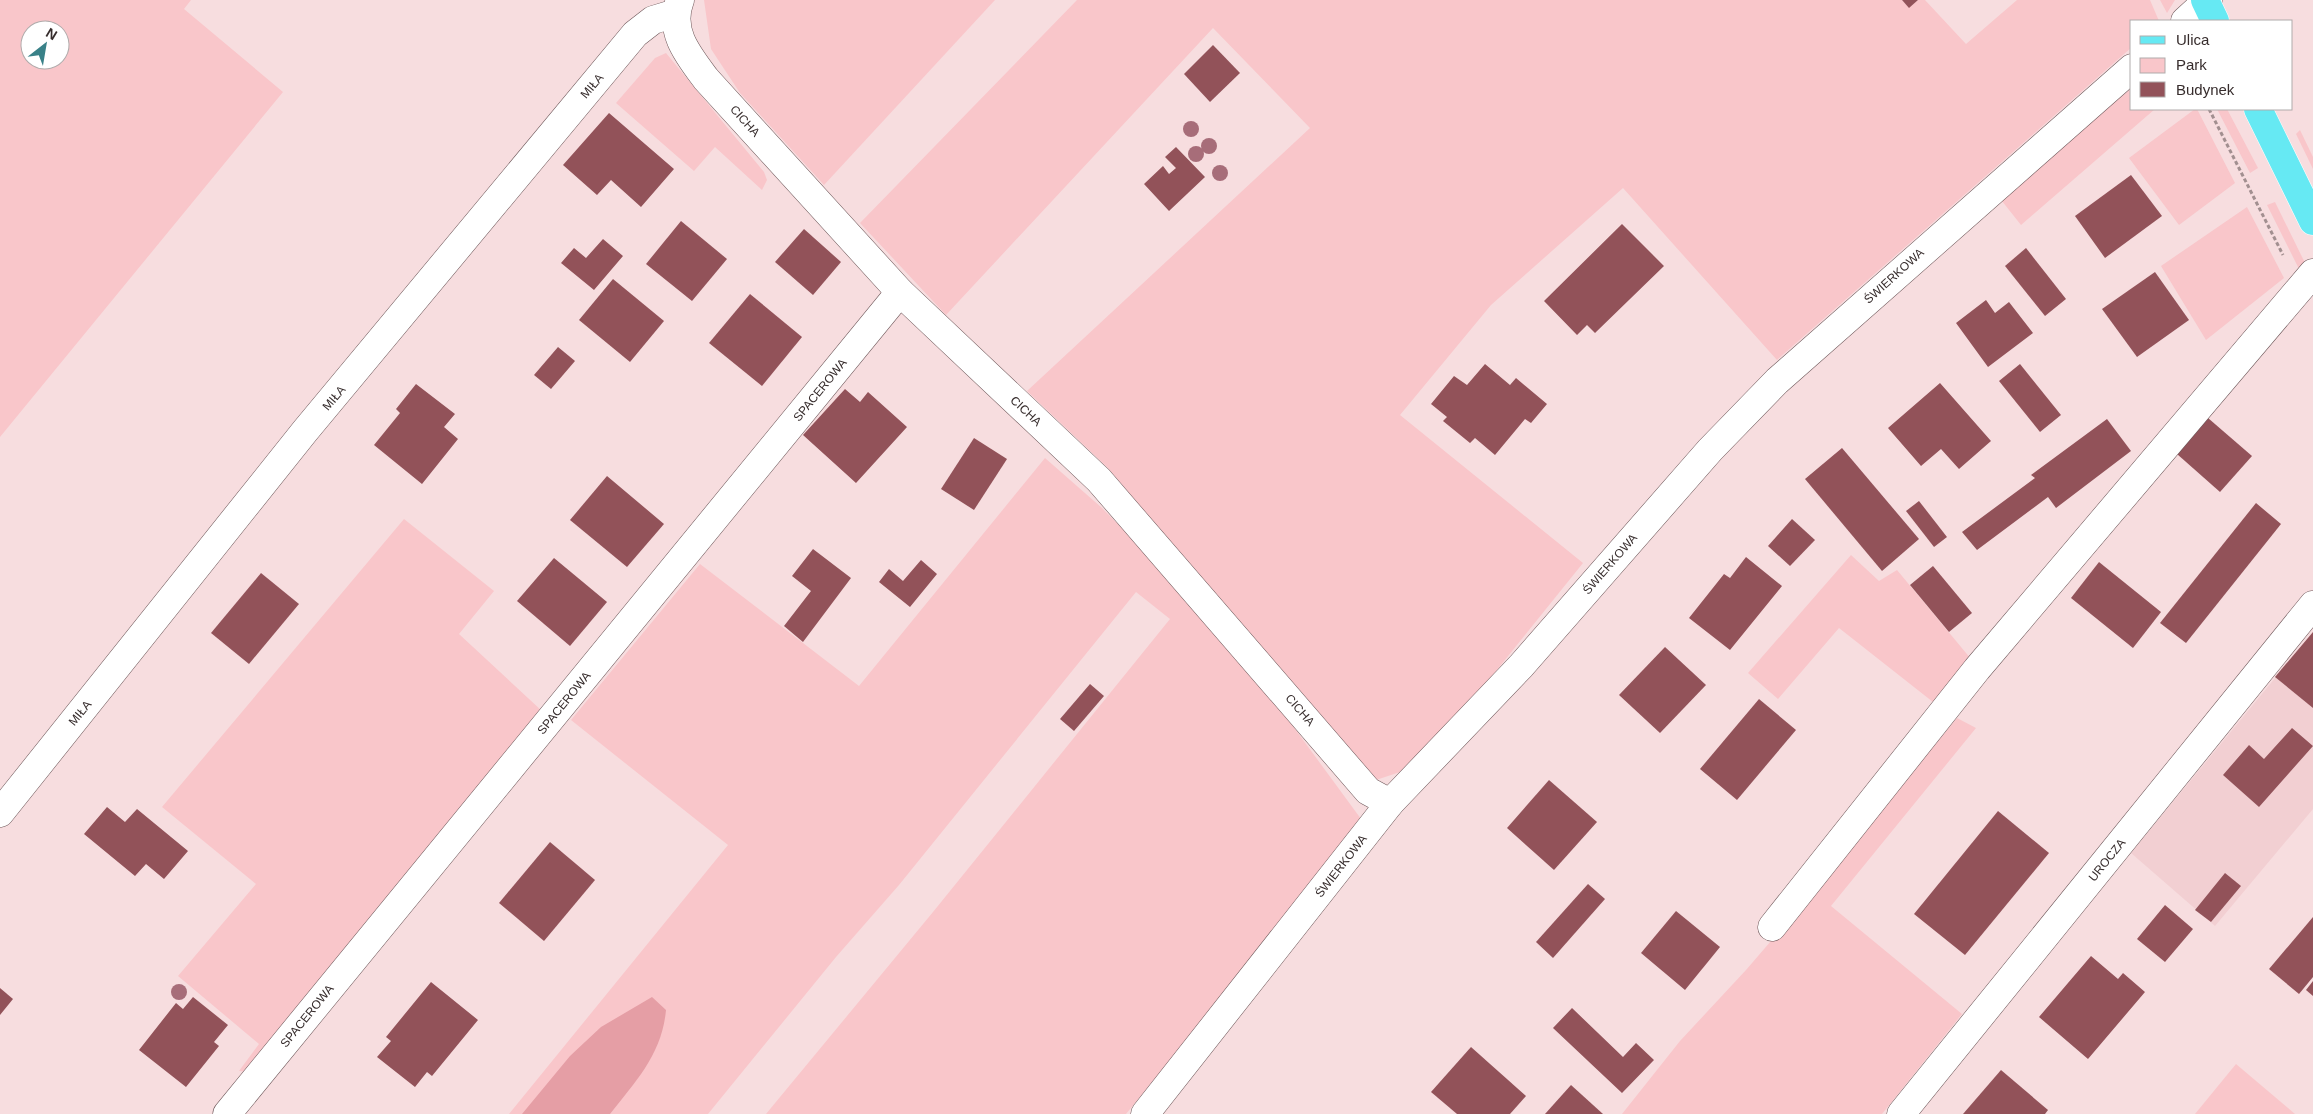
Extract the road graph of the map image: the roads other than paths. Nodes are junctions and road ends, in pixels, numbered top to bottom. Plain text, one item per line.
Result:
1 (2208, 6) edge
2 (678, 7) edge
3 (2187, 20) edge
4 (2130, 70) edge
5 (2258, 110) edge
6 (2313, 221) edge
7 (2306, 280) edge
8 (900, 292) junction
9 (2313, 605) edge
10 (1390, 803) junction
11 (0, 812) edge
12 (1772, 927) dead end
13 (227, 1114) edge
14 (1145, 1114) edge
15 (1901, 1114) edge

1 - 3 street
2 - 8 street, CICHA
2 - 11 street, MIŁA
4 - 10 street, ŚWIERKOWA
5 - 6 main road
7 - 12 street
8 - 10 street, CICHA
8 - 13 street, SPACEROWA
9 - 15 street, UROCZA
10 - 14 street, ŚWIERKOWA

